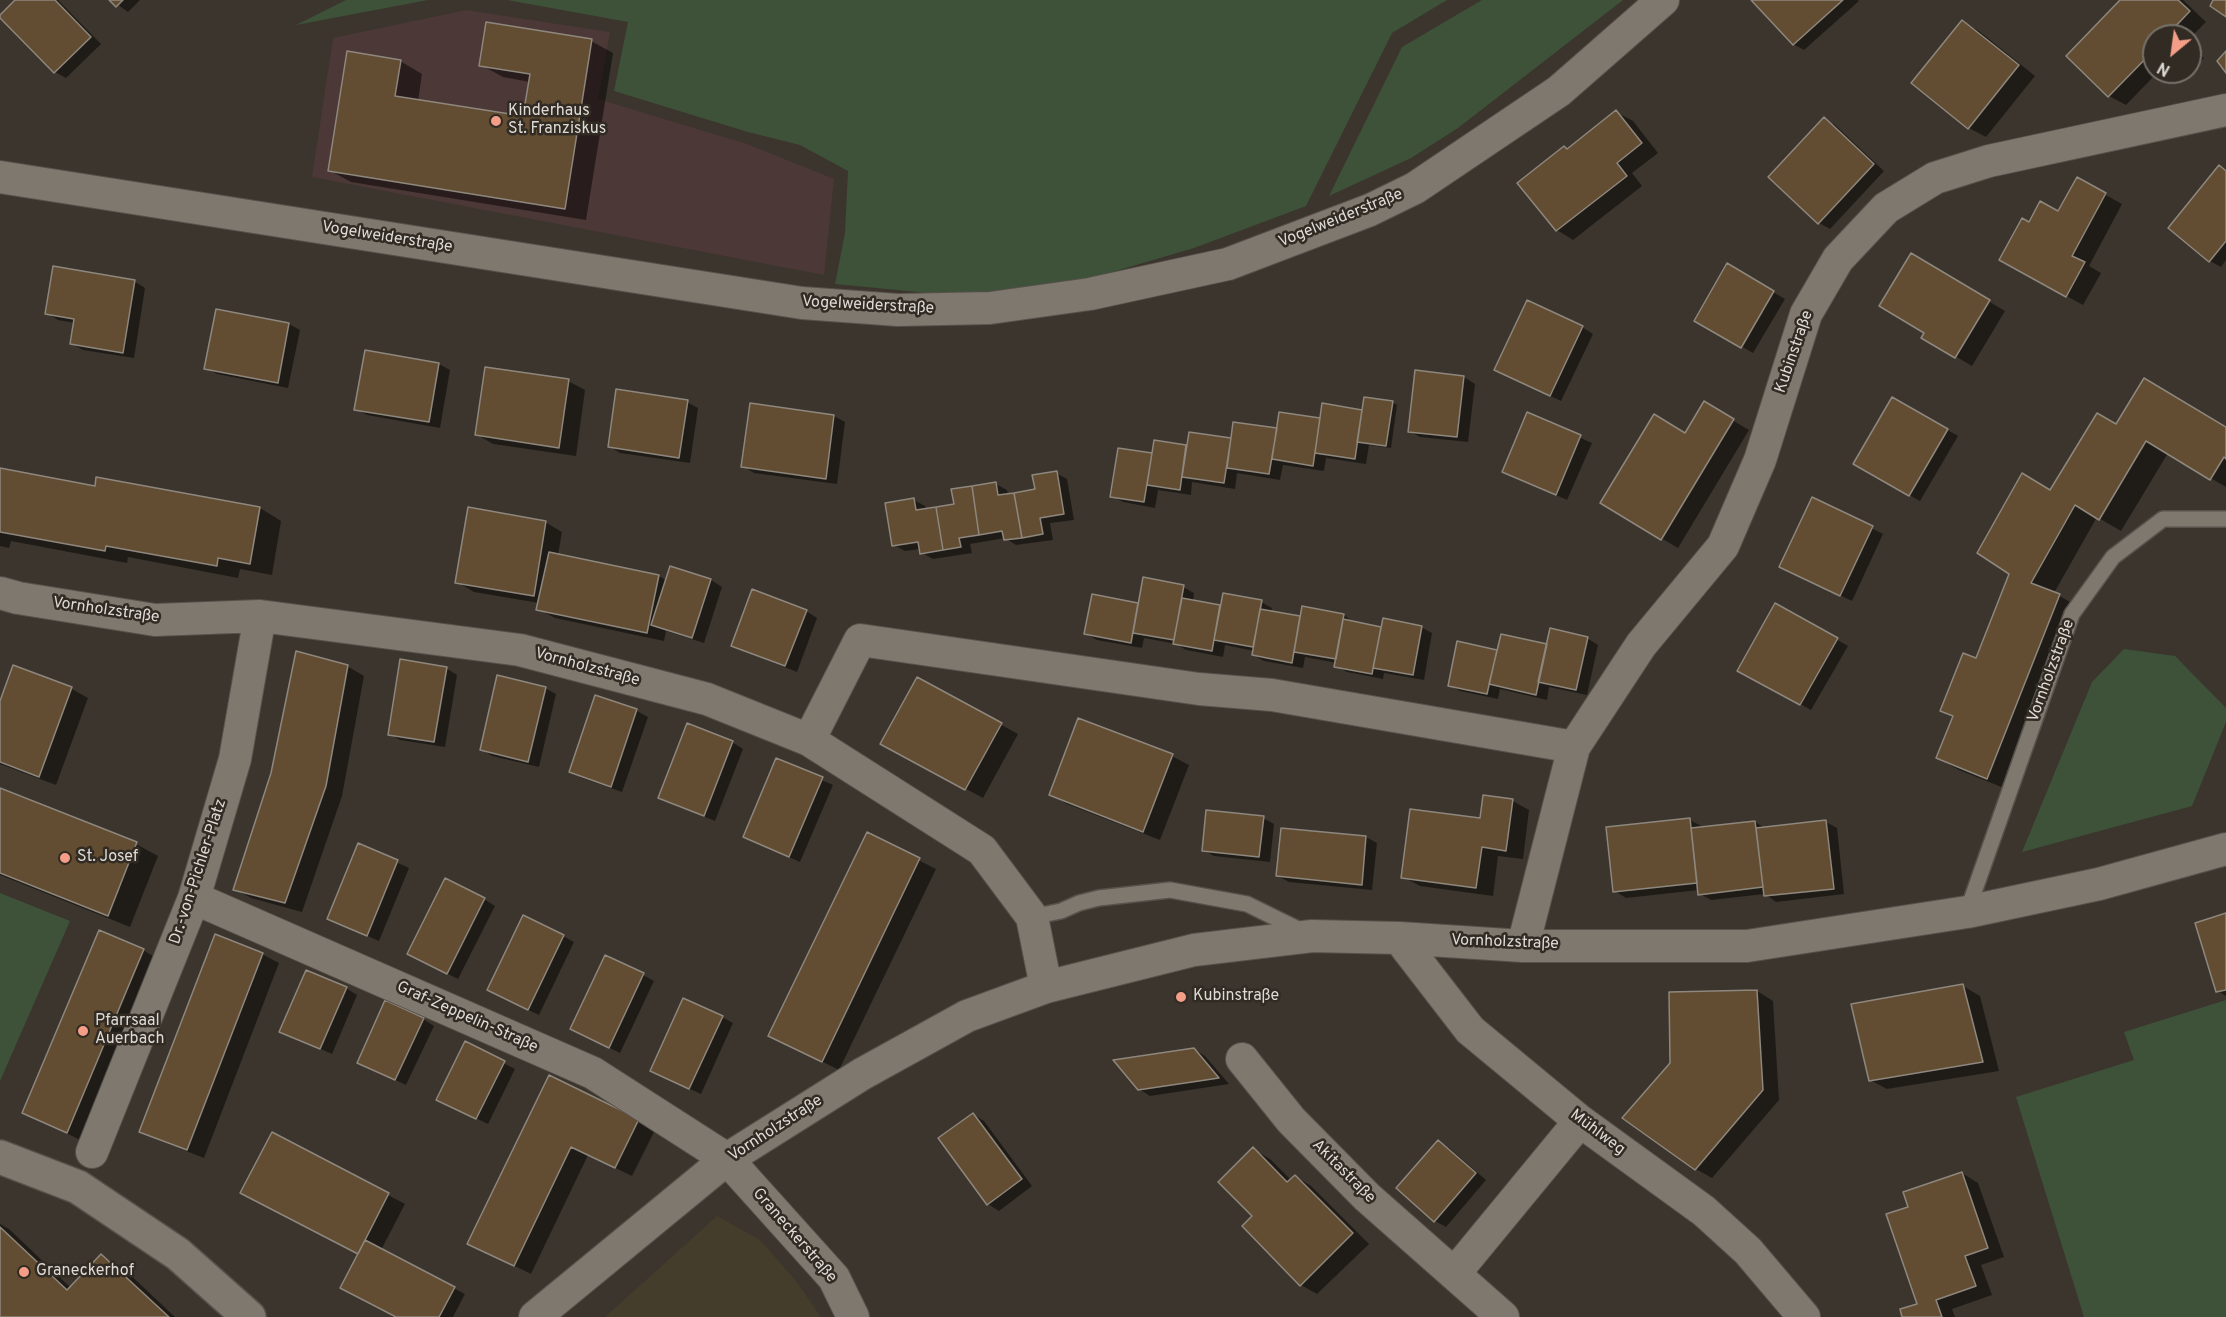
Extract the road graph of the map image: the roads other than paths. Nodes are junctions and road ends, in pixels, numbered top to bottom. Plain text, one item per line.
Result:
1 (1663, 0) edge
2 (2226, 111) edge
3 (0, 177) edge
4 (2226, 519) edge
5 (0, 593) edge
6 (260, 616) junction
7 (809, 740) junction
8 (1574, 747) junction
9 (2226, 849) edge
10 (194, 898) junction
11 (1967, 912) junction
12 (1032, 917) junction
13 (1312, 936) junction
14 (1399, 938) junction
15 (1523, 946) junction
16 (1046, 987) junction
17 (1242, 1059) dead end
18 (1580, 1121) junction
19 (92, 1152) dead end
20 (0, 1157) edge
21 (727, 1160) junction
22 (1454, 1274) junction
23 (249, 1317) edge
24 (535, 1317) edge
25 (853, 1317) edge
26 (1503, 1317) edge
27 (1804, 1317) edge

1 - 3 street, Vogelweiderstraße
2 - 8 street, Kubinstraße
4 - 11 lane, Vornholzstraße
5 - 6 street, Vornholzstraße
6 - 7 street, Vornholzstraße
6 - 10 street, Dr.-von-Pichler-Platz
7 - 8 street
7 - 12 street, Vornholzstraße
8 - 15 street, Kubinstraße
9 - 11 street, Vornholzstraße
10 - 19 street, Dr.-von-Pichler-Platz
10 - 21 street, Graf-Zeppelin-Straße
11 - 15 street, Vornholzstraße
12 - 13 lane
12 - 16 street, Vornholzstraße
13 - 14 street, Vornholzstraße
13 - 16 street, Vornholzstraße
14 - 15 street, Vornholzstraße
14 - 18 street, Mühlweg
16 - 21 street, Vornholzstraße
17 - 22 street, Akitastraße
18 - 22 street
18 - 27 street, Mühlweg
20 - 23 street
21 - 24 street, Vornholzstraße
21 - 25 street, Graneckerstraße
22 - 26 street, Akitastraße

